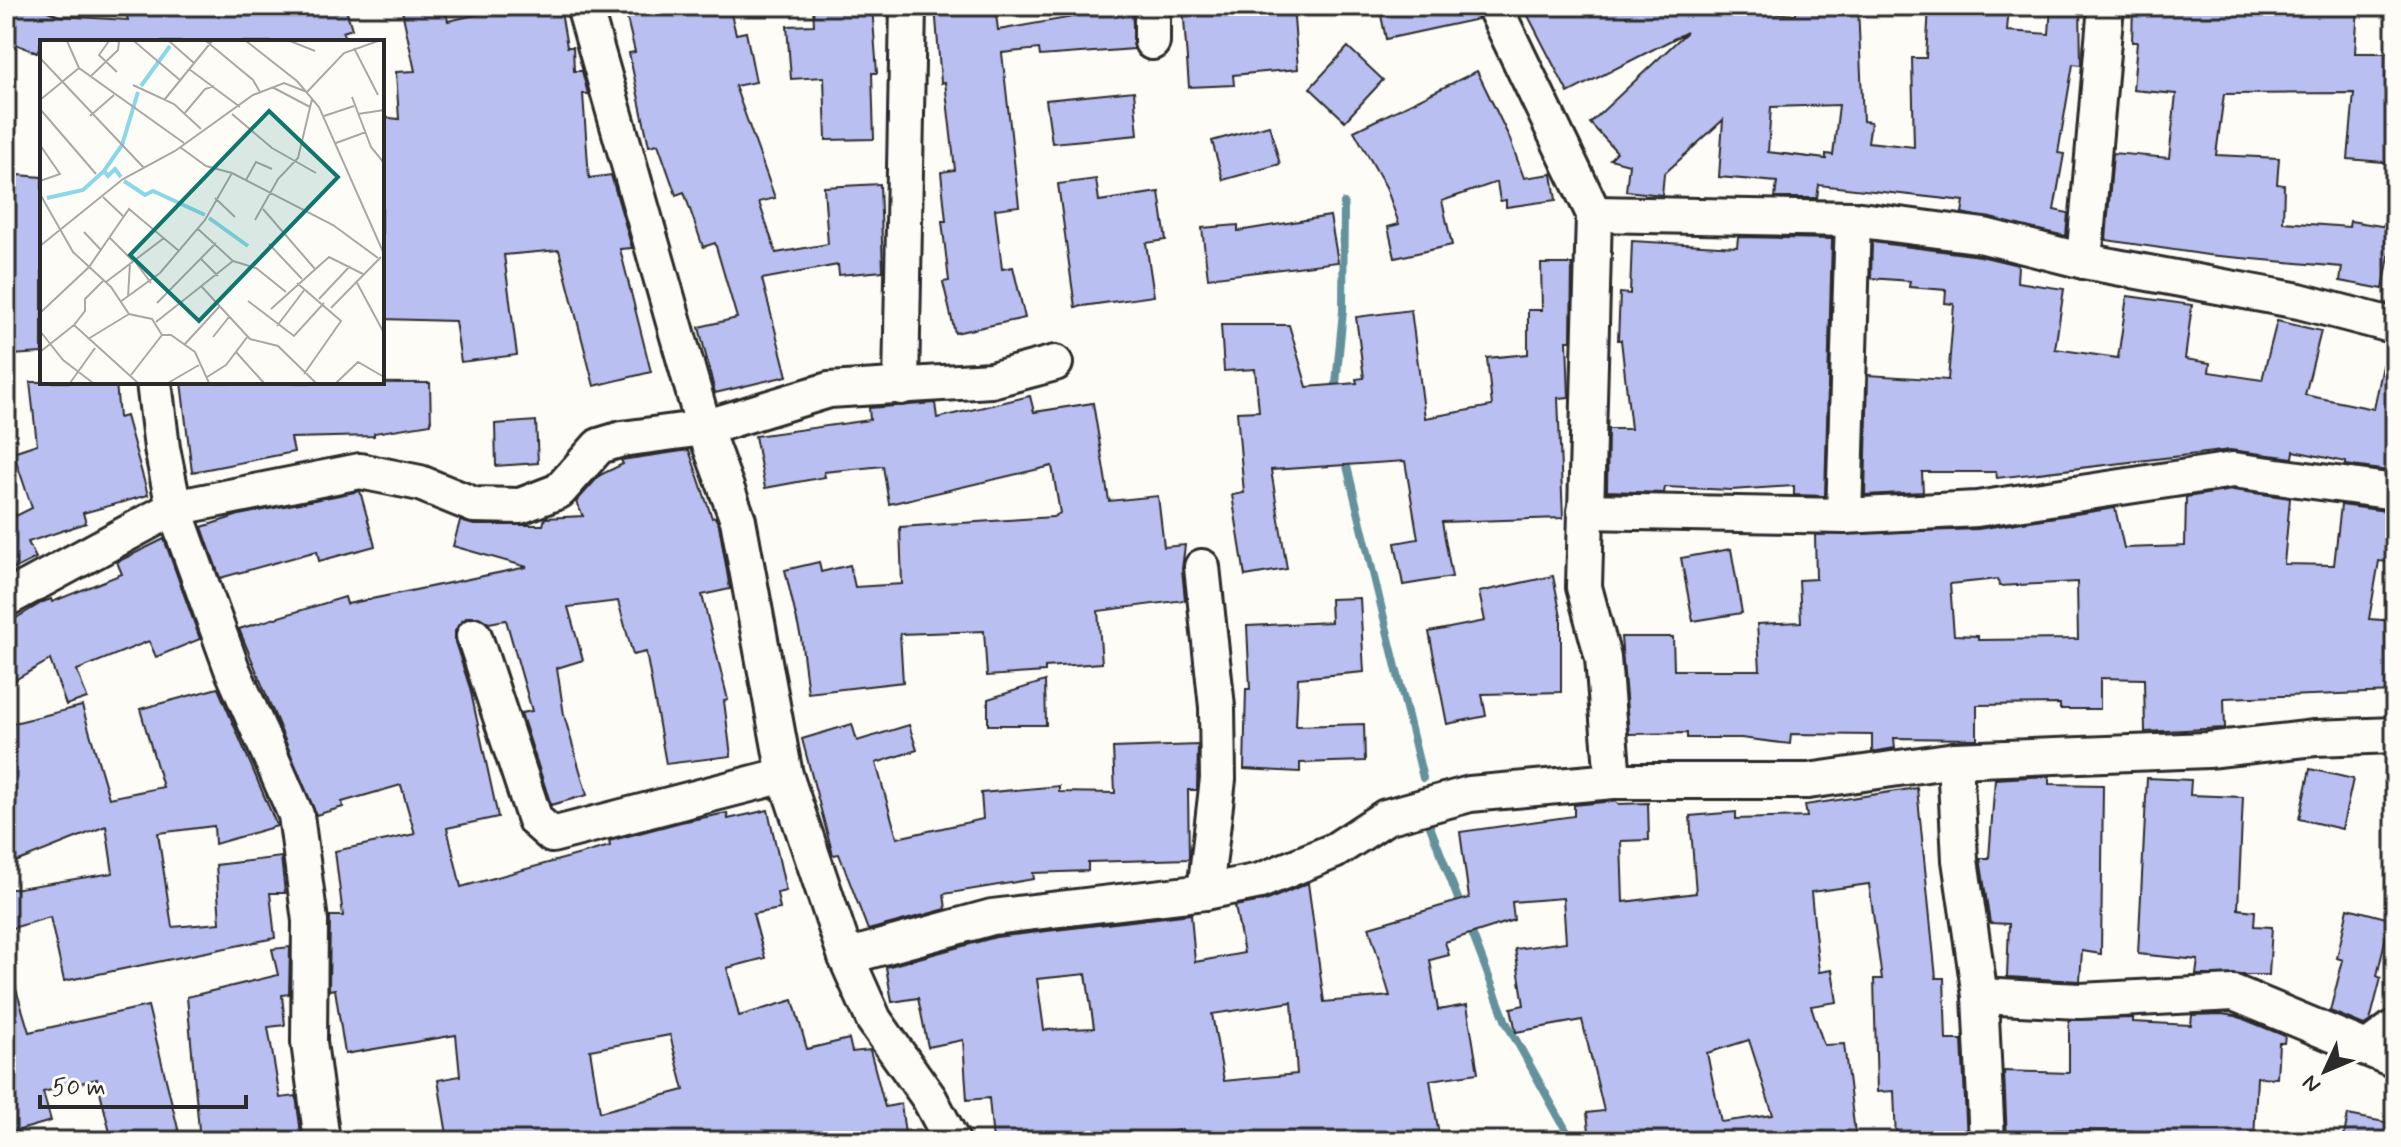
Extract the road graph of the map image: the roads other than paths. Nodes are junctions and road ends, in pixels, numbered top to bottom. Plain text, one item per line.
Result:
1 (584, 6) edge
2 (908, 6) edge
3 (1152, 6) edge
4 (1494, 6) edge
5 (2106, 6) edge
6 (1152, 42) dead end
7 (1594, 214) junction
8 (1853, 219) junction
9 (2084, 261) junction
10 (2395, 326) edge
11 (1055, 363) dead end
12 (154, 384) edge
13 (901, 387) junction
14 (704, 428) junction
15 (2395, 492) edge
16 (174, 508) junction
17 (1585, 511) junction
18 (1844, 516) junction
19 (1202, 567) dead end
20 (6, 599) edge
21 (474, 636) dead end
22 (2395, 735) edge
23 (1955, 760) junction
24 (785, 775) junction
25 (1613, 781) junction
26 (1205, 892) junction
27 (846, 957) junction
28 (1980, 996) junction
29 (2395, 1027) edge
30 (2381, 1054) edge
31 (322, 1141) edge
32 (952, 1141) edge
33 (1987, 1141) edge

1 - 14 street
2 - 13 street
3 - 6 street
4 - 7 street
5 - 9 street
7 - 8 street
7 - 17 street
8 - 9 street
8 - 18 street
9 - 10 street
11 - 13 street
12 - 16 street
13 - 14 street
14 - 16 street
14 - 24 street
15 - 18 street
16 - 20 street
16 - 31 street
17 - 18 street
17 - 25 street
19 - 26 street
21 - 24 street
22 - 23 street
23 - 25 street
23 - 28 street
24 - 27 street
25 - 26 street
26 - 27 street
27 - 32 street
28 - 30 street
28 - 33 street
29 - 30 street

